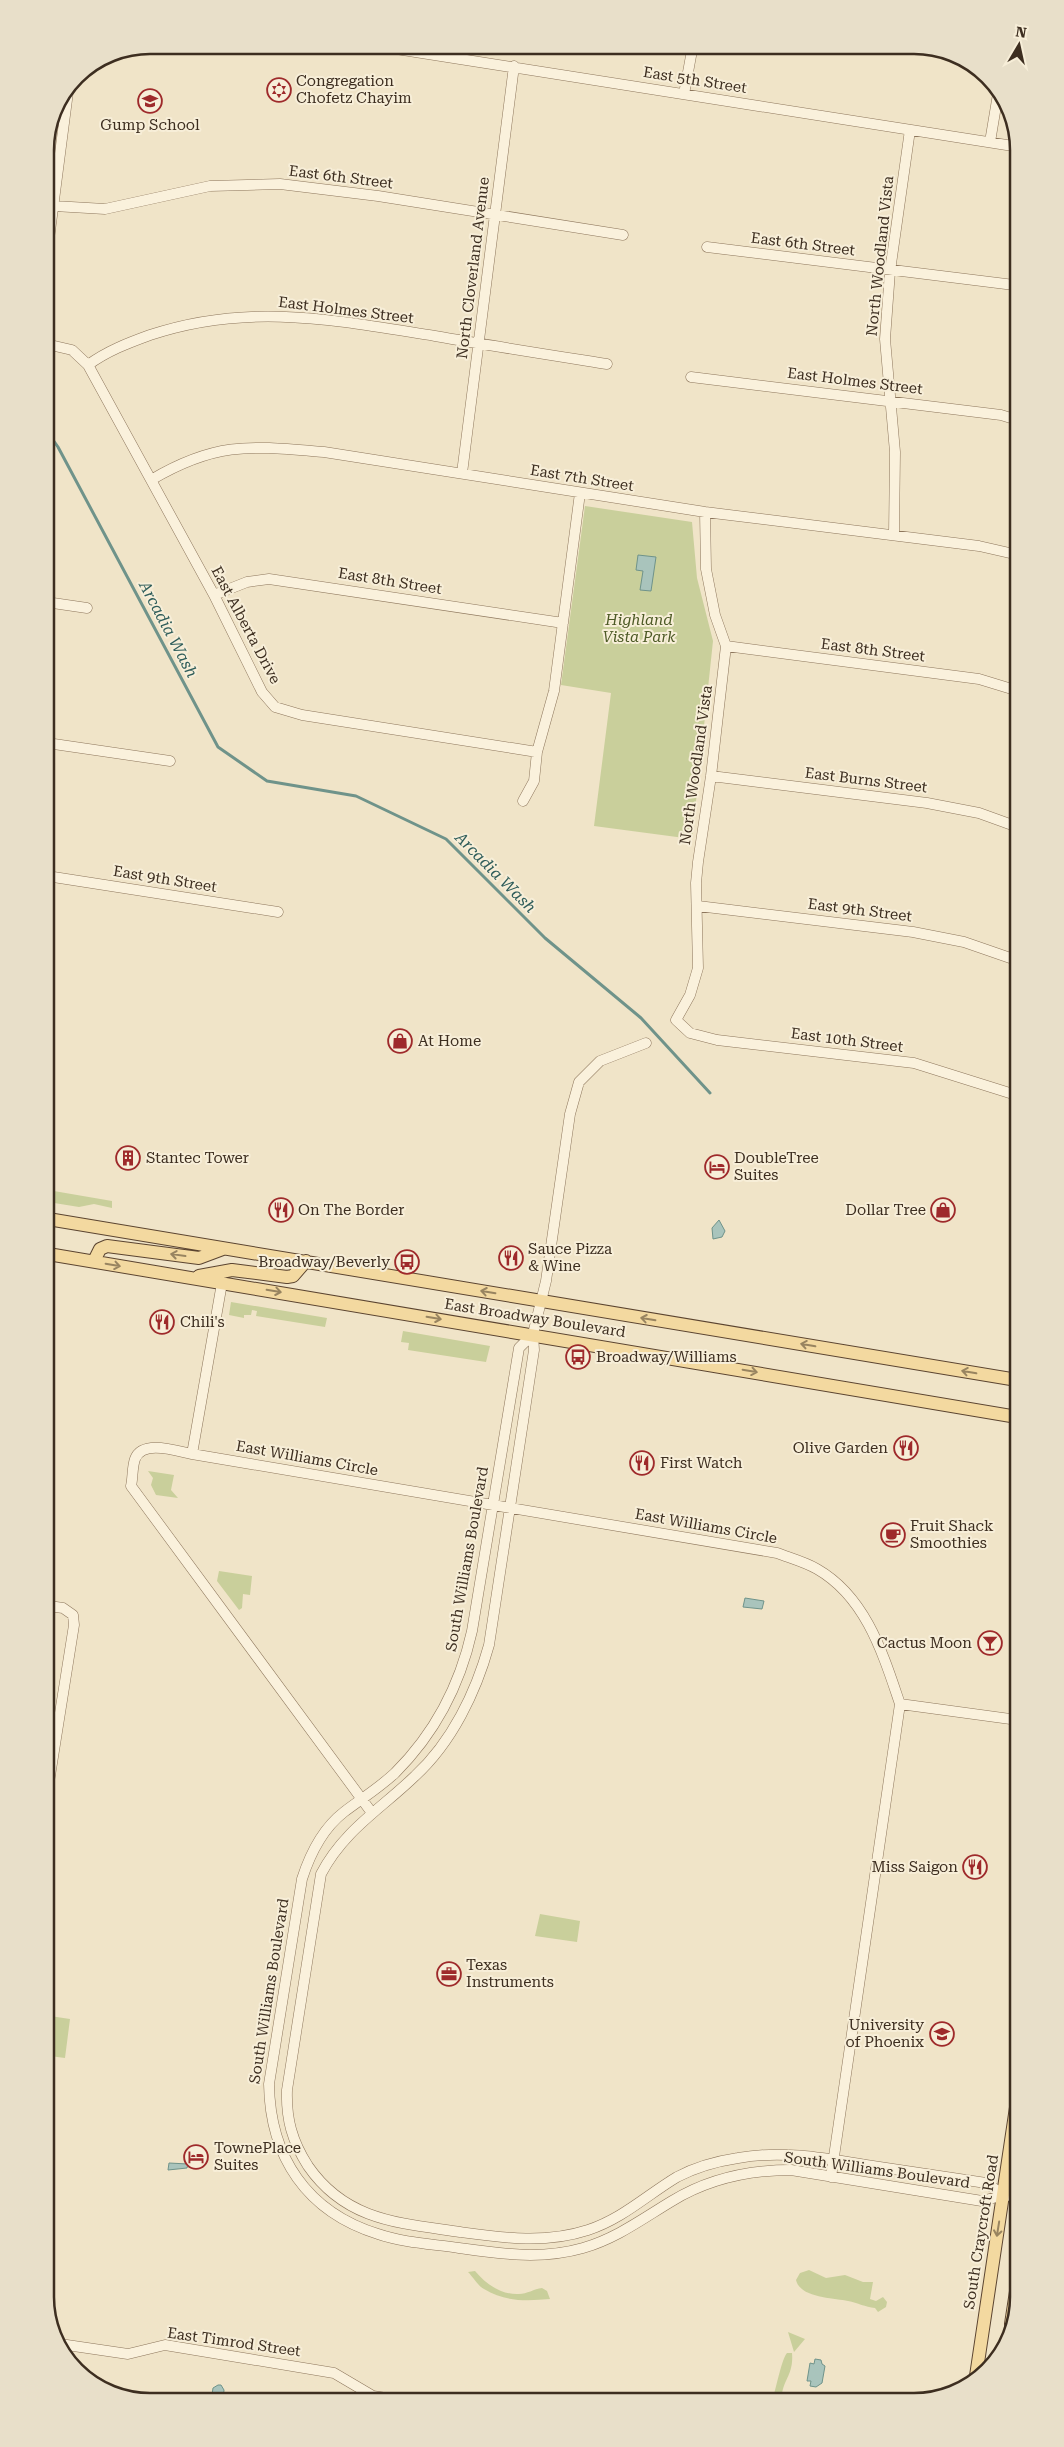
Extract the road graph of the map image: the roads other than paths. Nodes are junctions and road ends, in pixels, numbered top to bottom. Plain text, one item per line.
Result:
1 (432, 54) edge
2 (691, 54) edge
3 (514, 66) junction
4 (684, 94) junction
5 (67, 102) edge
6 (997, 102) edge
7 (910, 130) junction
8 (990, 142) junction
9 (1010, 145) edge
10 (54, 206) joint
11 (495, 214) junction
12 (623, 235) dead end
13 (707, 247) dead end
14 (890, 271) junction
15 (1010, 285) edge
16 (479, 344) junction
17 (54, 346) edge
18 (607, 364) dead end
19 (88, 365) junction
20 (691, 377) dead end
21 (889, 400) junction
22 (1010, 418) edge
23 (462, 473) junction
24 (151, 480) junction
25 (580, 493) junction
26 (706, 512) junction
27 (894, 535) junction
28 (1010, 553) edge
29 (214, 596) junction
30 (54, 603) edge
31 (87, 608) dead end
32 (563, 623) junction
33 (726, 646) junction
34 (1010, 688) edge
35 (54, 744) edge
36 (537, 752) junction
37 (170, 761) dead end
38 (711, 776) junction
39 (523, 801) dead end
40 (1010, 824) edge
41 (54, 877) edge
42 (698, 906) junction
43 (278, 912) dead end
44 (1010, 958) edge
45 (676, 1020) joint
46 (646, 1043) dead end
47 (1010, 1093) edge
48 (54, 1220) edge
49 (225, 1248) junction
50 (54, 1255) edge
51 (94, 1261) junction
52 (306, 1262) junction
53 (192, 1278) junction
54 (222, 1282) junction
55 (542, 1300) junction
56 (533, 1334) junction
57 (1010, 1379) edge
58 (1010, 1416) edge
59 (192, 1454) junction
60 (493, 1505) junction
61 (510, 1508) junction
62 (54, 1607) edge
63 (900, 1704) junction
64 (1010, 1719) edge
65 (54, 1751) edge
66 (361, 1800) junction
67 (372, 1814) junction
68 (1010, 2152) edge
69 (833, 2160) junction
70 (831, 2177) junction
71 (1004, 2195) junction
72 (1010, 2196) edge
73 (67, 2345) edge
74 (977, 2369) edge
75 (368, 2393) edge

1 - 3 street, East 5th Street
2 - 4 street
3 - 4 street, East 5th Street
3 - 11 street, North Cloverland Avenue
4 - 7 street, East 5th Street
5 - 10 street
6 - 8 street
7 - 8 street, East 5th Street
7 - 14 street, North Woodland Vista
8 - 9 street, East 5th Street
10 - 11 street, East 6th Street
11 - 12 street, East 6th Street
11 - 16 street, North Cloverland Avenue
13 - 14 street, East 6th Street
14 - 15 street, East 6th Street
14 - 21 street, North Woodland Vista
16 - 18 street, East Holmes Street
16 - 19 street, East Holmes Street
16 - 23 street, North Cloverland Avenue
17 - 19 street, East Alberta Drive
19 - 24 street, East Alberta Drive
20 - 21 street, East Holmes Street
21 - 22 street, East Holmes Street
21 - 27 street, North Woodland Vista
23 - 24 street, East 7th Street
23 - 25 street, East 7th Street
24 - 29 street, East Alberta Drive
25 - 26 street, East 7th Street
25 - 32 street
26 - 27 street, East 7th Street
26 - 33 street, North Woodland Vista
27 - 28 street, East 7th Street
29 - 32 street, East 8th Street
29 - 36 street, East Alberta Drive
30 - 31 street
32 - 36 street
33 - 34 street, East 8th Street
33 - 38 street, North Woodland Vista
35 - 37 street
36 - 39 street
38 - 40 street, East Burns Street
38 - 42 street, North Woodland Vista
41 - 43 street, East 9th Street
42 - 44 street, East 9th Street
42 - 45 street, North Woodland Vista
45 - 47 street, East 10th Street
46 - 55 street
48 - 49 main road, East Broadway Boulevard
49 -> 51 main road
49 - 52 main road, East Broadway Boulevard
50 - 51 main road, East Broadway Boulevard
51 -> 53 main road, East Broadway Boulevard
52 - 53 main road
55 -> 52 main road, East Broadway Boulevard
53 - 54 main road, East Broadway Boulevard
54 -> 56 main road, East Broadway Boulevard
54 - 59 street
55 - 56 street
57 -> 55 main road, East Broadway Boulevard
56 -> 58 main road, East Broadway Boulevard
56 - 60 street, South Williams Boulevard
56 - 61 street, South Williams Boulevard
59 - 60 street, East Williams Circle
59 - 66 street, East Williams Circle
60 - 61 street, East Williams Circle
60 - 66 street, South Williams Boulevard
61 - 63 street, East Williams Circle
61 - 67 street, South Williams Boulevard
62 - 65 street
63 - 64 street
63 - 69 street, East Williams Circle
66 - 67 street, East Williams Circle
66 - 70 street, South Williams Boulevard
67 - 69 street, South Williams Boulevard
68 - 71 main road, South Craycroft Road
69 - 70 street, East Williams Circle
69 - 71 street, South Williams Boulevard
70 - 71 street, South Williams Boulevard
71 - 72 street
71 -> 74 main road, South Craycroft Road
73 - 75 street, East Timrod Street

